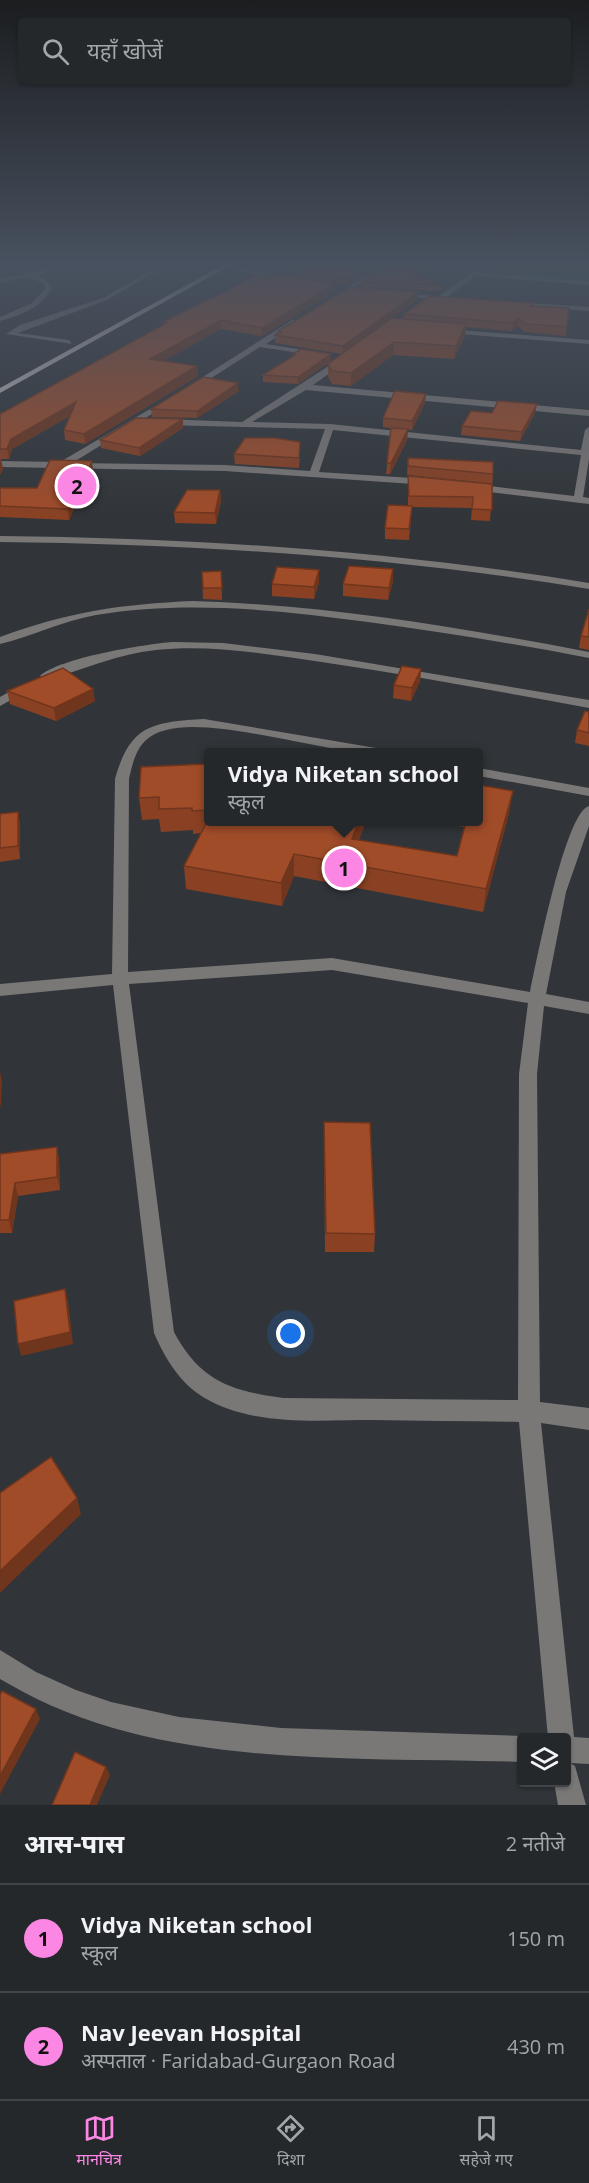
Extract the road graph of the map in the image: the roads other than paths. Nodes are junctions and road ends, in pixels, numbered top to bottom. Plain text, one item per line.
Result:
1 (73, 349) edge
2 (253, 349) edge
3 (287, 349) edge
4 (354, 352) edge
5 (324, 355) edge
6 (334, 357) edge
7 (345, 359) junction
8 (305, 387) junction
9 (0, 391) edge
10 (183, 392) edge
11 (173, 398) edge
12 (589, 413) edge
13 (134, 421) junction
14 (245, 423) junction
15 (330, 427) junction
16 (589, 430) edge
17 (585, 453) junction
18 (0, 464) edge
19 (62, 465) junction
20 (314, 473) junction
21 (436, 483) edge
22 (458, 485) edge
23 (578, 500) junction
24 (589, 501) edge
25 (0, 531) edge
26 (0, 539) edge
27 (589, 577) edge
28 (589, 585) edge
29 (0, 641) edge
30 (589, 655) edge
31 (0, 702) edge
32 (589, 704) edge
33 (347, 748) edge
34 (483, 773) edge
35 (589, 792) edge
36 (589, 810) edge
37 (120, 979) junction
38 (0, 990) edge
39 (537, 999) junction
40 (589, 1008) edge
41 (529, 1411) junction
42 (589, 1419) edge
43 (0, 1663) edge
44 (561, 1733) edge
45 (517, 1749) edge
46 (571, 1750) edge
47 (589, 1752) edge
48 (569, 1787) edge
49 (572, 1805) edge

1 - 9 main road
2 - 10 street
3 - 5 street
4 - 7 street
6 - 7 street
7 - 8 street
8 - 12 street
8 - 14 street
11 - 13 street
13 - 14 street
13 - 19 street
14 - 15 street
15 - 17 street
15 - 20 street
16 - 17 street
17 - 23 street
18 - 19 street
19 - 20 street
20 - 21 street
22 - 23 street
23 - 24 street
25 - 27 street
26 - 28 street
29 - 30 street
31 - 32 street
33 - 37 street
34 - 35 street
36 - 39 street
37 - 38 street
37 - 39 street
37 - 41 street
39 - 40 street
39 - 41 street
41 - 42 street
41 - 44 street
43 - 45 street
46 - 47 street
48 - 49 street

